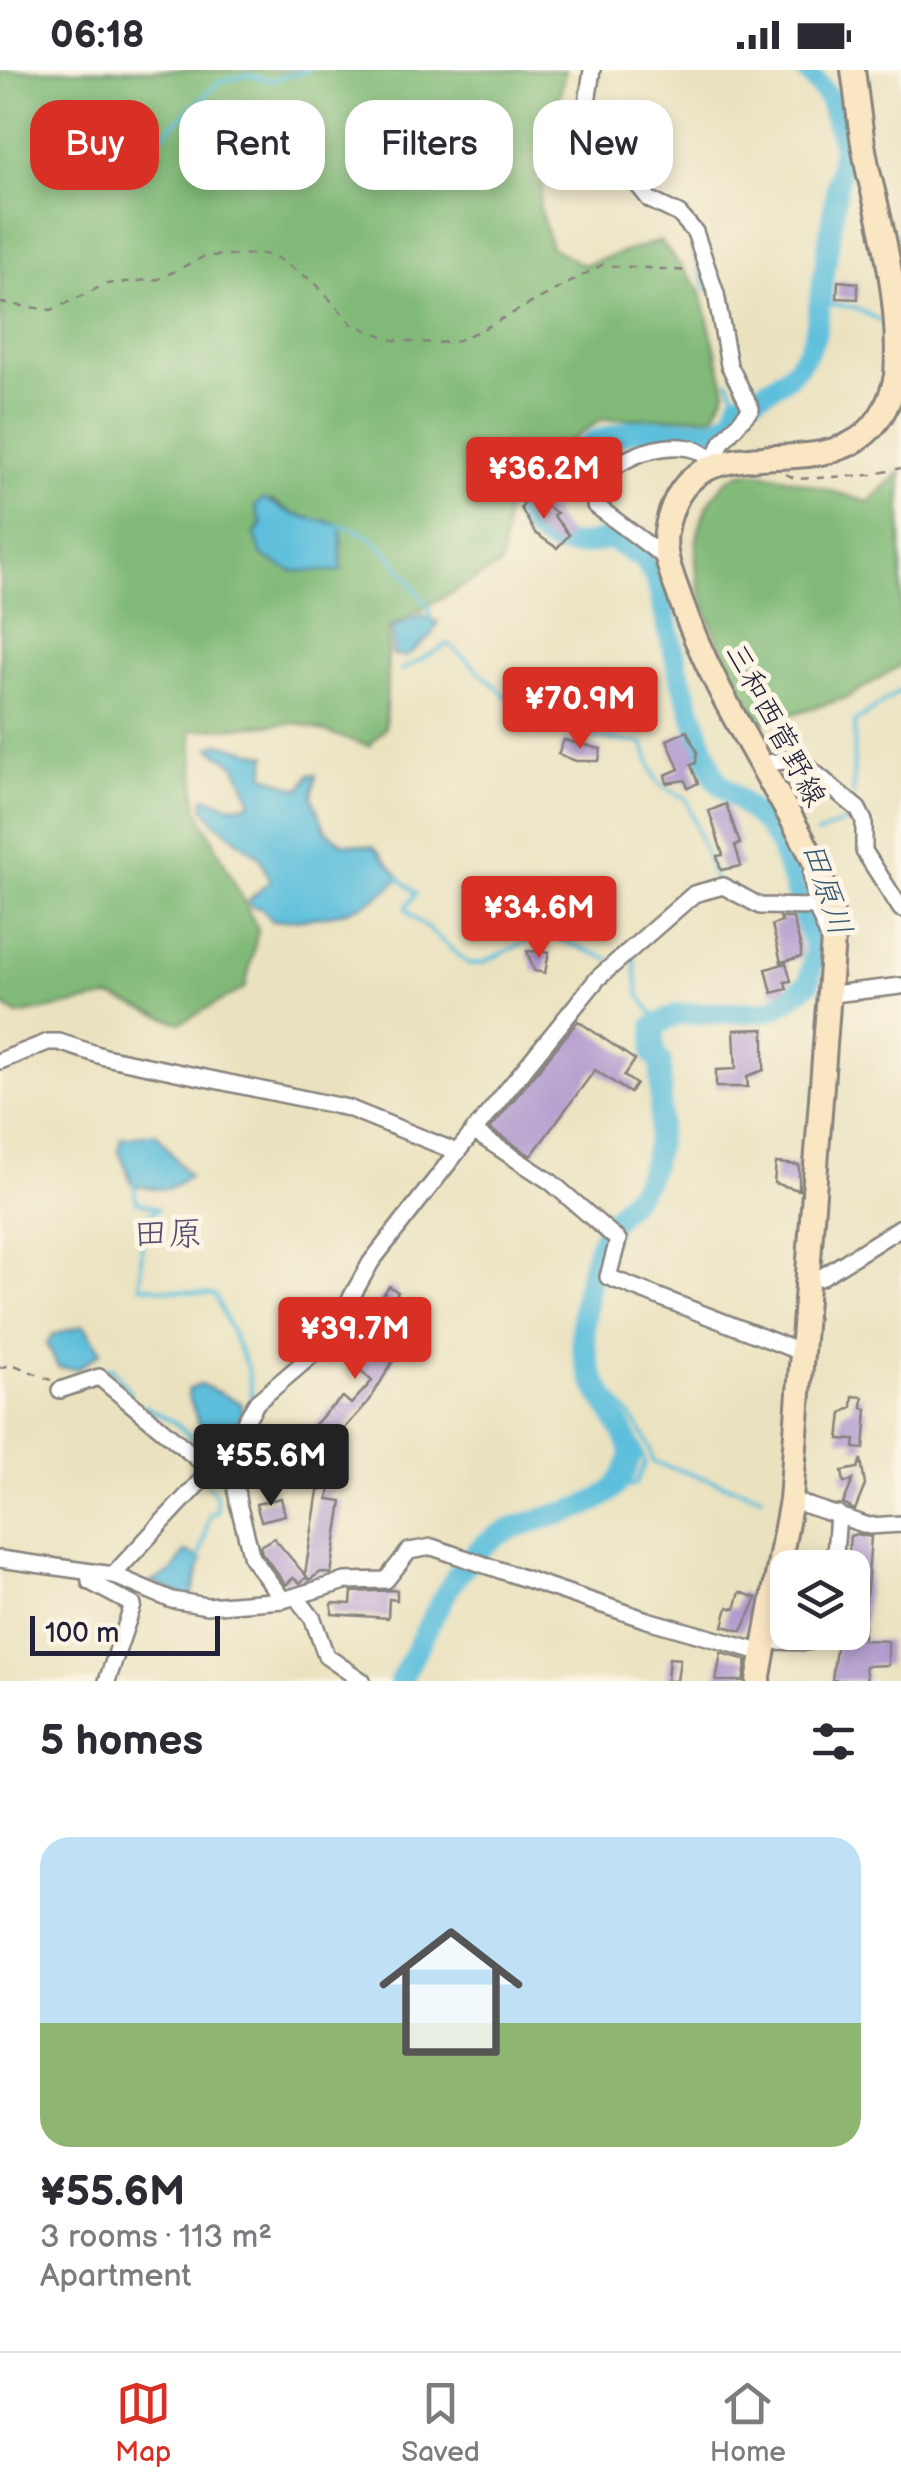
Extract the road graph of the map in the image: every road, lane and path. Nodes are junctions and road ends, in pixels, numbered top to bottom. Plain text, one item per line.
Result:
1 (592, 70) edge
2 (853, 70) edge
3 (695, 270) dead end
4 (0, 303) edge
5 (769, 458) junction
6 (714, 463) junction
7 (901, 468) edge
8 (667, 559) junction
9 (761, 764) junction
10 (814, 860) junction
11 (806, 905) junction
12 (901, 909) edge
13 (836, 945) junction
14 (901, 986) edge
15 (833, 994) junction
16 (0, 1061) edge
17 (472, 1131) junction
18 (457, 1152) junction
19 (901, 1228) edge
20 (810, 1277) junction
21 (803, 1353) junction
22 (0, 1368) edge
23 (64, 1388) joint
24 (211, 1470) junction
25 (234, 1477) junction
26 (791, 1500) junction
27 (838, 1514) junction
28 (901, 1524) edge
29 (835, 1550) edge
30 (0, 1559) edge
31 (89, 1572) junction
32 (114, 1575) junction
33 (290, 1599) junction
34 (770, 1646) edge
35 (765, 1647) junction
36 (107, 1681) edge
37 (362, 1681) edge
38 (758, 1681) edge

1 - 6 street
2 - 5 main road
3 - 4 path
5 - 6 main road
5 - 7 path
6 - 8 main road, 三和西菅野線
6 - 8 street
8 - 9 main road, 三和西菅野線
9 - 10 main road, 三和西菅野線
9 - 12 street
10 - 11 street
10 - 13 main road, 三和西菅野線
11 - 13 street
11 - 17 street
13 - 15 main road, 三和西菅野線
14 - 15 street
15 - 20 main road, 三和西菅野線
16 - 18 street
17 - 18 street
17 - 21 street
18 - 25 street
19 - 20 street
20 - 21 main road, 三和西菅野線
21 - 26 main road, 三和西菅野線
22 - 23 path
23 - 24 street
24 - 25 street
24 - 32 street
25 - 33 street
26 - 27 street
26 - 35 main road, 三和西菅野線
27 - 28 street
27 - 29 street
30 - 31 street
31 - 32 street
31 - 36 street
32 - 33 street
33 - 35 street
33 - 37 street
34 - 35 street
35 - 38 main road, 三和西菅野線

